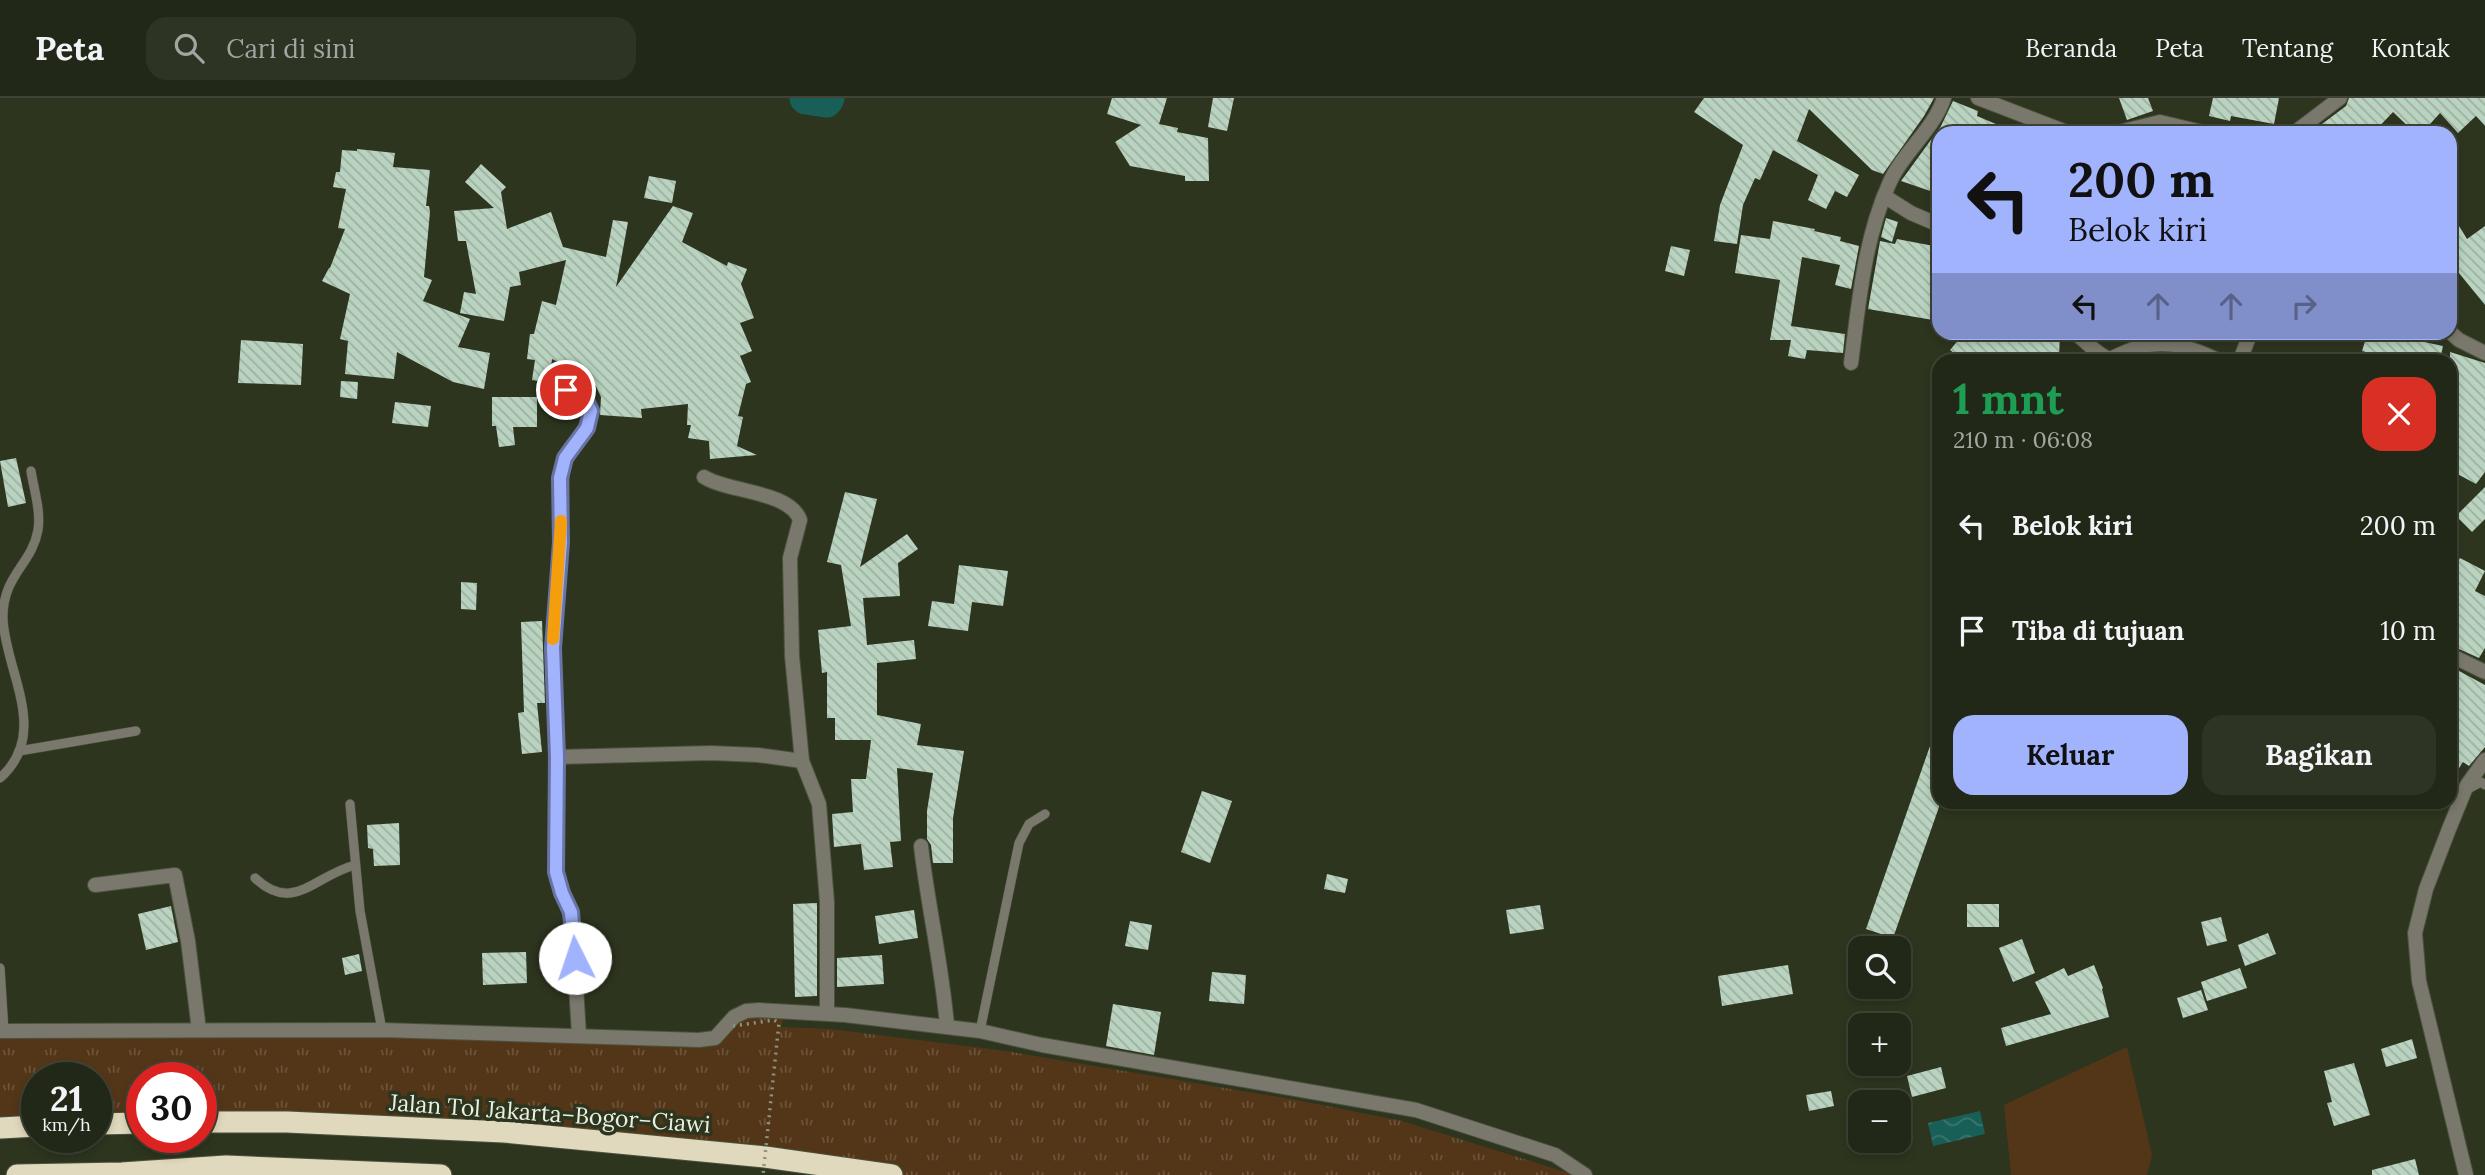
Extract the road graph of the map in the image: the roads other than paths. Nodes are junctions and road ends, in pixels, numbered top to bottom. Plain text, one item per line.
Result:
1 (1944, 98) edge
2 (1978, 98) edge
3 (2340, 98) edge
4 (2051, 126) edge
5 (2144, 126) edge
6 (2177, 126) edge
7 (2303, 126) edge
8 (1884, 196) junction
9 (1932, 221) edge
10 (2457, 338) edge
11 (2084, 340) edge
12 (2485, 353) edge
13 (2097, 354) edge
14 (2120, 354) edge
15 (2205, 354) edge
16 (1851, 363) dead end
17 (566, 390) dead end
18 (31, 471) dead end
19 (704, 477) dead end
20 (2, 624) edge
21 (2457, 659) edge
22 (2485, 673) edge
23 (136, 731) dead end
24 (19, 751) junction
25 (557, 757) junction
26 (2485, 760) edge
27 (802, 761) junction
28 (0, 778) edge
29 (2485, 785) edge
30 (2464, 791) junction
31 (350, 804) dead end
32 (1045, 814) dead end
33 (921, 846) dead end
34 (355, 865) junction
35 (255, 878) dead end
36 (95, 886) dead end
37 (0, 968) edge
38 (827, 1013) junction
39 (947, 1026) junction
40 (199, 1030) junction
41 (382, 1030) junction
42 (2, 1031) edge
43 (979, 1031) junction
44 (579, 1035) junction
45 (217, 1122) edge
46 (21, 1127) edge
47 (0, 1128) edge
48 (17, 1175) edge
49 (441, 1175) edge
50 (892, 1175) edge
51 (1585, 1175) edge
52 (2466, 1175) edge

1 - 8 street
2 - 4 street
3 - 7 street
5 - 6 street
8 - 9 street
8 - 16 street
10 - 12 street
11 - 13 street
14 - 15 street
17 - 25 street
18 - 20 lane
19 - 27 street
20 - 24 lane
21 - 22 street
23 - 24 lane
24 - 28 lane
25 - 27 street
25 - 44 street
26 - 30 street
27 - 38 street
29 - 30 lane
30 - 52 street
31 - 34 lane
32 - 43 lane
33 - 39 street
34 - 35 lane
34 - 41 lane
36 - 40 street
37 - 42 lane
38 - 39 street
38 - 44 street
39 - 43 street
40 - 41 street
40 - 42 street
41 - 44 street
43 - 51 street
45 - 50 highway, Jalan Tol Jakarta–Bogor–Ciawi
46 - 47 highway
48 - 49 highway

